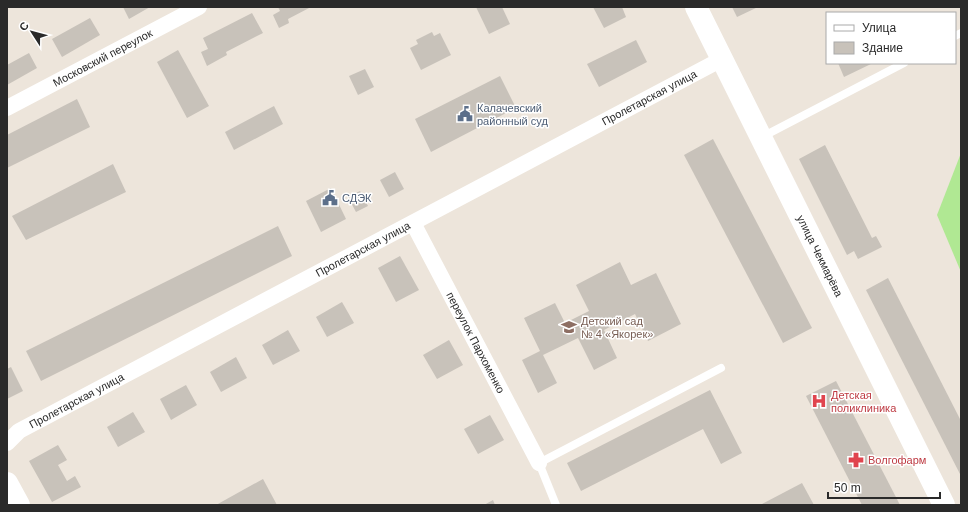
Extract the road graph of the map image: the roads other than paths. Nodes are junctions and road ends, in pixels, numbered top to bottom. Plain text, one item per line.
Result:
1 (199, 7) edge
2 (696, 7) edge
3 (722, 59) junction
4 (902, 64) edge
5 (7, 108) edge
6 (761, 138) junction
7 (413, 223) junction
8 (721, 368) dead end
9 (7, 443) edge
10 (539, 463) junction
11 (7, 483) edge
12 (19, 505) edge
13 (556, 505) edge
14 (944, 505) edge

1 - 5 street, Московский переулок
2 - 3 street, улица Чекмарёва
3 - 6 street, улица Чекмарёва
3 - 7 street, Пролетарская улица
4 - 6 lane
6 - 14 street, улица Чекмарёва
7 - 9 street, Пролетарская улица
7 - 10 street, переулок Пархоменко
8 - 10 lane
10 - 13 lane
11 - 12 street

